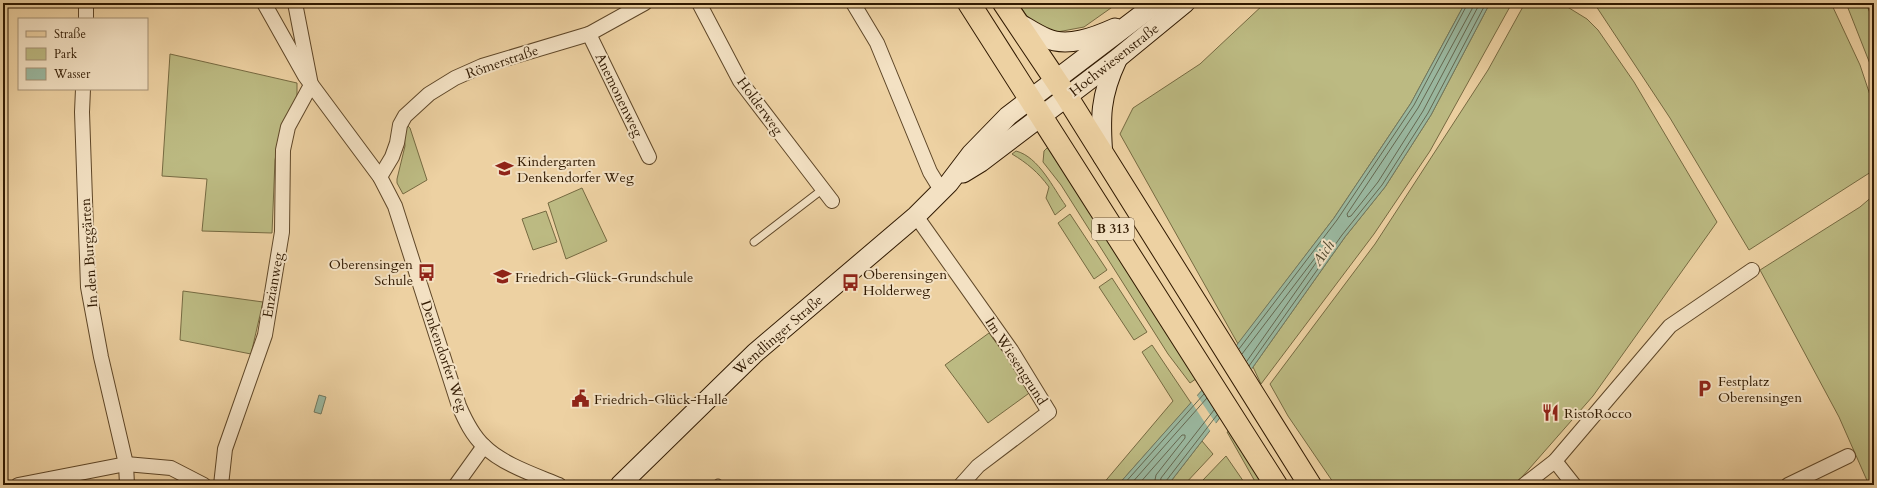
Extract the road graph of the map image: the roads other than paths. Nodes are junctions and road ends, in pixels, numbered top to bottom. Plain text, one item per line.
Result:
1 (86, 3) edge
2 (264, 3) edge
3 (295, 3) edge
4 (645, 3) edge
5 (699, 3) edge
6 (853, 3) edge
7 (969, 3) edge
8 (1004, 3) edge
9 (1158, 3) edge
10 (1185, 3) edge
11 (1140, 16) junction
12 (86, 18) edge
13 (1017, 22) junction
14 (589, 34) junction
15 (1118, 58) junction
16 (1055, 80) junction
17 (311, 85) junction
18 (83, 90) edge
19 (1030, 97) junction
20 (1066, 97) junction
21 (1042, 115) junction
22 (649, 157) dead end
23 (1103, 157) junction
24 (380, 177) junction
25 (945, 187) junction
26 (823, 189) junction
27 (832, 201) dead end
28 (916, 216) junction
29 (754, 242) dead end
30 (1752, 270) dead end
31 (484, 446) junction
32 (1848, 456) dead end
33 (1555, 461) junction
34 (126, 464) junction
35 (18, 485) edge
36 (127, 485) edge
37 (204, 485) edge
38 (221, 485) edge
39 (456, 485) edge
40 (558, 485) edge
41 (620, 485) edge
42 (961, 485) edge
43 (1276, 485) edge
44 (1310, 485) edge
45 (1524, 485) edge
46 (1574, 485) edge
47 (1788, 485) edge

1 - 12 street
2 - 17 street, Denkendorfer Weg
3 - 17 street
4 - 14 street, Römerstraße
5 - 26 street, Holderweg
6 - 25 street
7 - 19 main road, B 313
8 - 13 main road, B 313
9 - 11 main road, Hochwiesenstraße
10 - 15 main road, Hochwiesenstraße
11 - 13 main road
11 - 16 main road, Hochwiesenstraße
13 - 16 main road, B 313
14 - 22 street, Anemonenweg
14 - 24 street, Römerstraße
15 - 20 main road, Hochwiesenstraße
15 - 23 main road
16 - 19 main road, Wendlinger Straße
16 - 20 main road, B 313
17 - 24 street, Denkendorfer Weg
17 - 38 street, Enzianweg
18 - 34 street, In den Burggärten
19 - 21 main road, B 313
19 - 25 main road, Wendlinger Straße
20 - 21 main road, Hochwiesenstraße
20 - 23 main road, B 313
21 - 25 main road, Wendlinger Straße
21 - 43 main road, B 313
23 - 44 main road, B 313
24 - 31 street, Denkendorfer Weg
25 - 28 main road, Wendlinger Straße
26 - 27 street, Holderweg
26 - 29 lane
28 - 41 main road, Wendlinger Straße
28 - 42 street, Im Wiesengrund
30 - 33 street
31 - 39 street
31 - 40 street, Denkendorfer Weg
32 - 47 street
33 - 45 street
33 - 46 street
34 - 35 street
34 - 36 street, In den Burggärten
34 - 37 street

